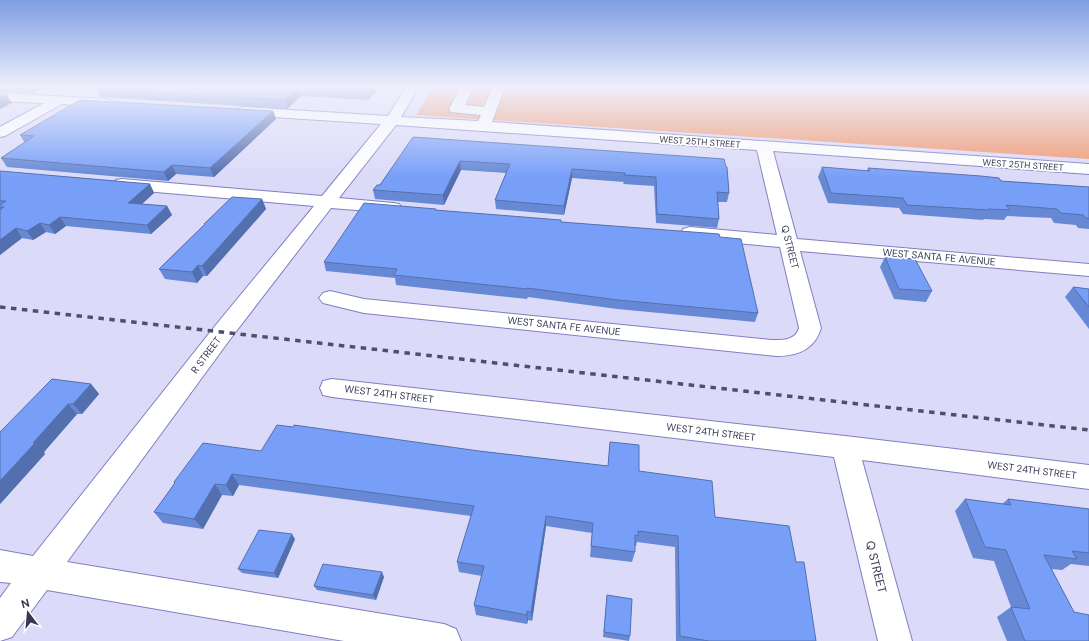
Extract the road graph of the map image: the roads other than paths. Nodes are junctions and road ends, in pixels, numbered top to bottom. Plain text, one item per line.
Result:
1 (29, 117) edge
2 (343, 117) edge
3 (394, 117) edge
4 (488, 117) edge
5 (392, 120) junction
6 (484, 126) junction
7 (0, 133) edge
8 (764, 146) junction
9 (1089, 169) edge
10 (104, 183) edge
11 (327, 202) junction
12 (406, 209) edge
13 (676, 232) edge
14 (789, 243) junction
15 (1089, 270) edge
16 (330, 298) dead end
17 (799, 344) joint
18 (332, 388) dead end
19 (845, 447) junction
20 (1089, 477) edge
21 (0, 566) edge
22 (40, 573) junction
23 (0, 625) edge
24 (444, 641) edge
25 (895, 641) edge

1 - 7 street
2 - 5 street, WEST 25TH STREET
3 - 5 street, R STREET
4 - 6 street
5 - 6 street, WEST 25TH STREET
5 - 11 street, R STREET
6 - 8 street, WEST 25TH STREET
8 - 9 street, WEST 25TH STREET
8 - 14 street, Q STREET
10 - 11 street
11 - 12 street
11 - 22 street, R STREET
13 - 14 street, WEST SANTA FE AVENUE
14 - 15 street, WEST SANTA FE AVENUE
14 - 17 street, Q STREET
16 - 17 street, WEST SANTA FE AVENUE
18 - 19 street, WEST 24TH STREET
19 - 20 street, WEST 24TH STREET
19 - 25 street, Q STREET
21 - 22 street
22 - 23 street, R STREET
22 - 24 street

